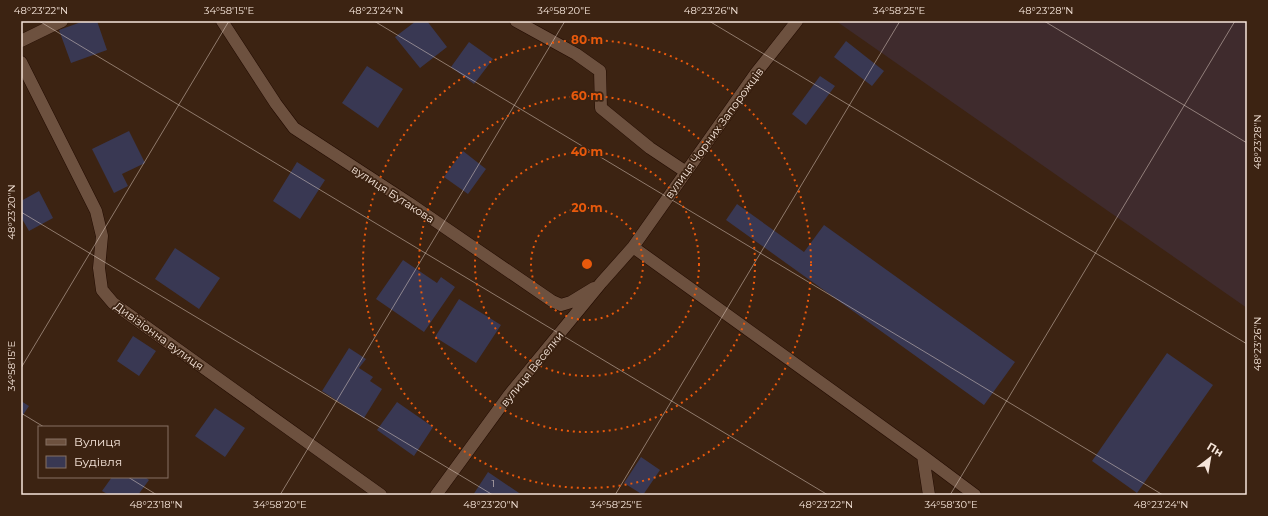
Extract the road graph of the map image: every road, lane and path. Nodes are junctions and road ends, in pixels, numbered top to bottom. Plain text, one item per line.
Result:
1 (62, 21) edge
2 (222, 21) edge
3 (516, 21) edge
4 (797, 21) edge
5 (21, 41) edge
6 (21, 62) edge
7 (686, 172) junction
8 (633, 247) junction
9 (601, 283) junction
10 (923, 456) junction
11 (381, 495) edge
12 (436, 495) edge
13 (929, 495) edge
14 (975, 495) edge

1 - 5 street
2 - 9 street, вулиця Бутакова
3 - 7 street
4 - 7 street, вулиця Чорних Запорожців
6 - 11 street, Дивізіонна вулиця
7 - 8 street, вулиця Чорних Запорожців
8 - 9 street, вулиця Веселки
8 - 10 street
9 - 12 street, вулиця Веселки
10 - 13 street
10 - 14 street

